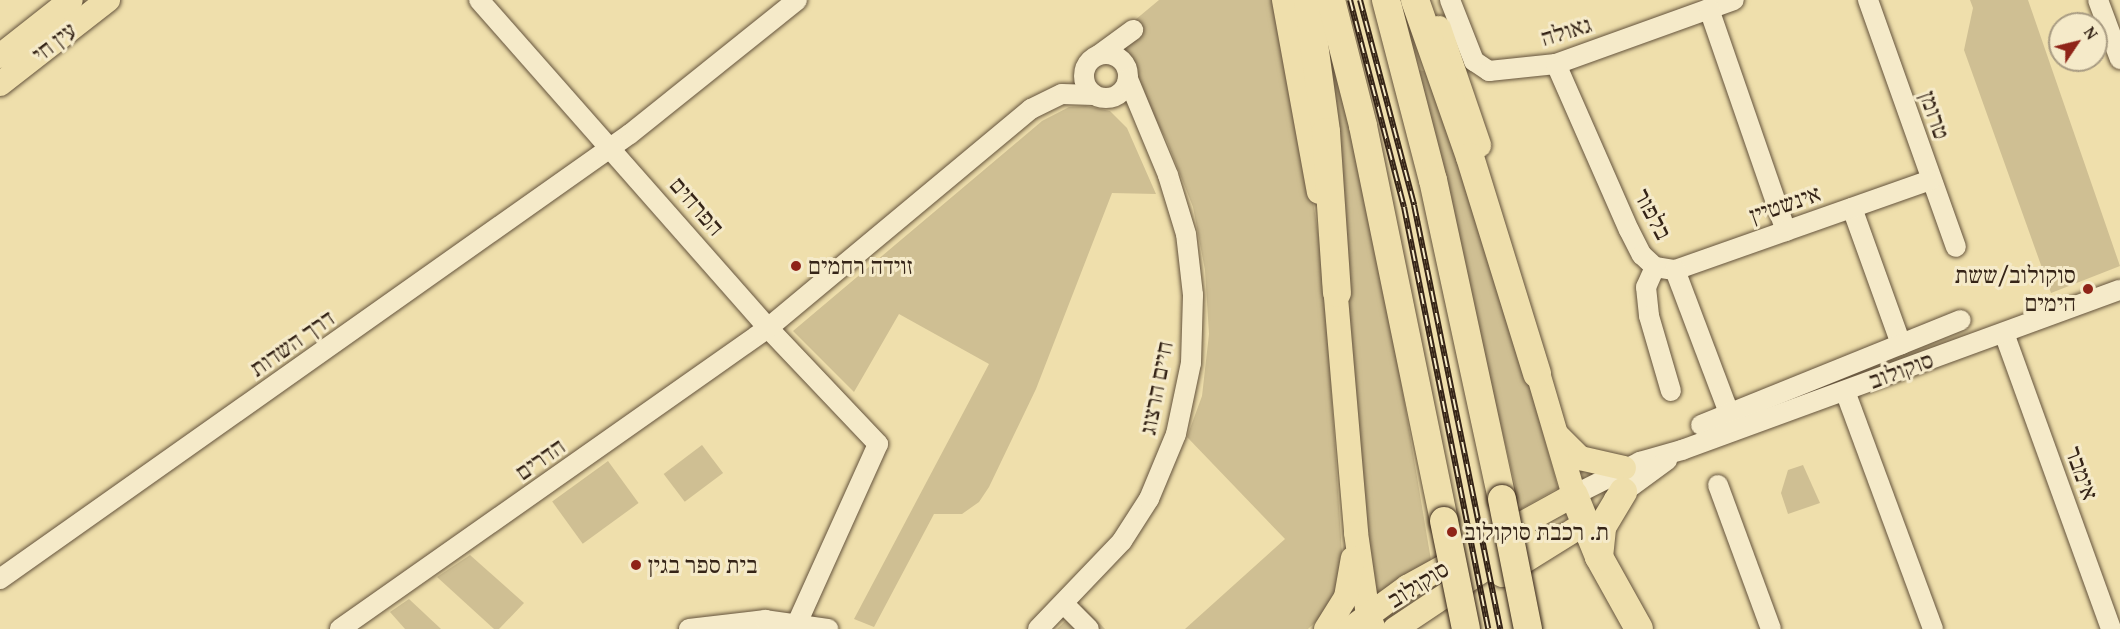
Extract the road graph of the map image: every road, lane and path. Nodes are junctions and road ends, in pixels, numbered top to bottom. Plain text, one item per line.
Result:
1 (71, 0) edge
2 (108, 0) edge
3 (479, 0) edge
4 (1284, 0) edge
5 (1308, 0) edge
6 (1331, 0) edge
7 (1386, 0) edge
8 (1415, 0) edge
9 (1429, 0) edge
10 (1450, 0) edge
11 (1734, 0) edge
12 (1868, 0) edge
13 (2098, 0) edge
14 (786, 3) edge
15 (1709, 9) junction
16 (0, 56) edge
17 (1093, 59) junction
18 (2120, 59) edge
19 (1556, 64) junction
20 (1127, 73) junction
21 (0, 84) edge
22 (1101, 96) junction
23 (1044, 101) junction
24 (1144, 119) junction
25 (611, 145) junction
26 (1931, 180) junction
27 (1852, 208) junction
28 (1786, 231) junction
29 (1956, 247) dead end
30 (1655, 267) junction
31 (1675, 270) junction
32 (2120, 290) edge
33 (1337, 292) junction
34 (1961, 320) dead end
35 (768, 328) junction
36 (2004, 333) junction
37 (1900, 344) junction
38 (1537, 374) junction
39 (1671, 391) dead end
40 (1845, 391) junction
41 (1729, 413) junction
42 (1701, 425) dead end
43 (1555, 431) junction
44 (1624, 480) junction
45 (1718, 485) dead end
46 (1574, 495) junction
47 (1584, 524) junction
48 (1356, 533) junction
49 (1599, 557) junction
50 (0, 579) edge
51 (1064, 604) junction
52 (797, 623) junction
53 (1364, 624) edge
54 (340, 629) edge
55 (690, 629) edge
56 (828, 629) edge
57 (1038, 629) edge
58 (1089, 629) edge
59 (1326, 629) edge
60 (1395, 629) edge
61 (1412, 629) edge
62 (1466, 629) edge
63 (1528, 629) edge
64 (1639, 629) edge
65 (1771, 629) edge
66 (1933, 629) edge
67 (2111, 629) edge

1 - 16 main road, עין חי
2 - 21 main road, עין חי
3 - 25 street, הפרחים
4 - 33 main road
5 - 33 highway
6 - 62 highway, bridge
7 - 63 highway, bridge
8 - 38 highway
9 - 38 main road
10 - 19 street, גאולה
11 - 15 street, גאולה
12 - 26 street, טרומן
13 - 18 street
14 - 25 street, דרך השדות
15 - 19 street, גאולה
15 - 28 street
17 - 20 street
17 - 20 street
17 - 22 street
17 - 23 street
19 - 30 street, בלפור
20 - 22 street
20 - 24 street, חיים הרצוג
22 - 23 street
22 - 24 street
23 - 35 street
24 - 51 street, חיים הרצוג
25 - 35 street, הפרחים
25 - 50 street, דרך השדות
26 - 27 street, אינשטיין
26 - 29 street, טרומן
27 - 28 street, אינשטיין
27 - 37 street
28 - 31 street, אינשטיין
30 - 31 street, אינשטיין
30 - 39 street, בלפור
31 - 41 street, בלפור
32 - 36 street, סוקולוב
33 - 48 main road
34 - 37 street
35 - 52 street, הפרחים
35 - 54 street, הדרים
36 - 40 street, סוקולוב
36 - 67 street, אימבר
37 - 41 street
38 - 43 main road
40 - 44 street, סוקולוב
40 - 66 street
41 - 42 street
43 - 44 main road
43 - 46 main road
44 - 46 street, סוקולוב
44 - 47 street, סוקולוב
44 - 49 highway
45 - 65 street
46 - 47 highway
46 - 53 main road, סוקולוב
46 - 60 main road
47 - 49 highway
47 - 61 main road, סוקולוב
48 - 53 main road
48 - 59 main road
49 - 64 highway
51 - 57 street, חיים הרצוג
51 - 58 street
52 - 55 street
52 - 56 street

